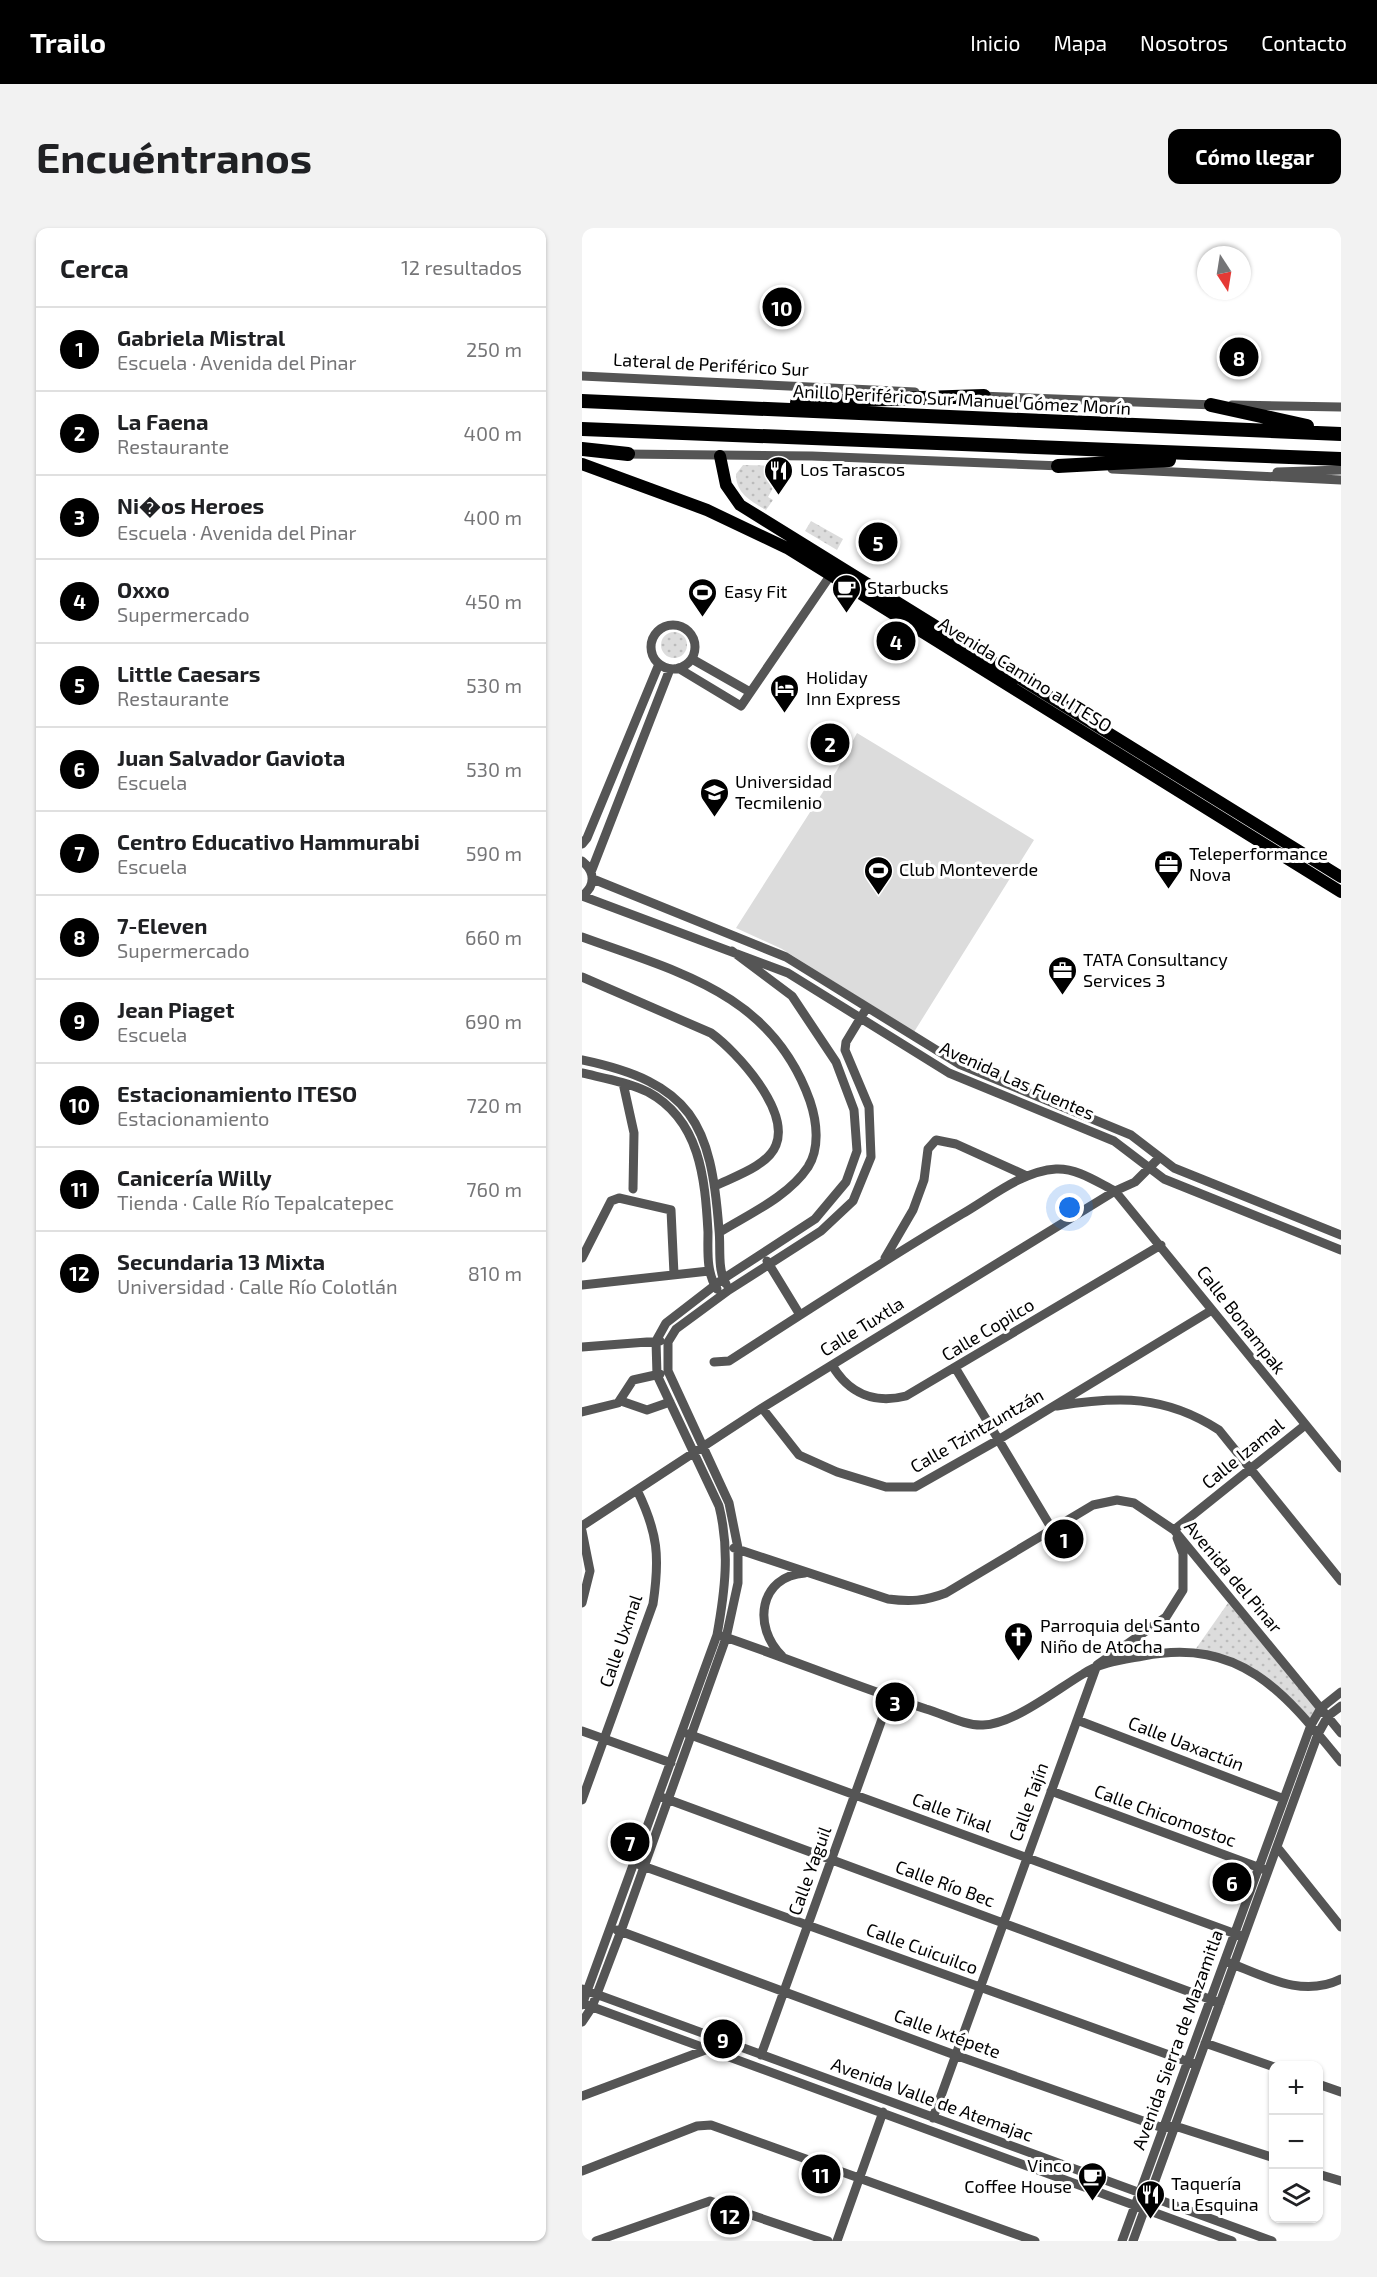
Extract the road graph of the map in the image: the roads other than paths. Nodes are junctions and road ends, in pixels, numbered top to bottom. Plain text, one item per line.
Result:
1 (582, 376) edge
2 (984, 396) junction
3 (582, 401) edge
4 (688, 405) junction
5 (1211, 405) junction
6 (1341, 407) edge
7 (582, 429) edge
8 (1341, 434) edge
9 (582, 451) edge
10 (628, 454) joint
11 (1266, 455) junction
12 (720, 456) junction
13 (1341, 459) edge
14 (582, 464) edge
15 (1058, 466) junction
16 (1341, 470) edge
17 (1233, 475) junction
18 (1341, 480) edge
19 (834, 570) junction
20 (692, 659) junction
21 (659, 664) junction
22 (674, 669) junction
23 (750, 692) junction
24 (582, 844) edge
25 (582, 861) edge
26 (592, 876) junction
27 (1341, 877) edge
28 (1341, 892) edge
29 (582, 896) edge
30 (582, 937) edge
31 (732, 951) junction
32 (582, 977) edge
33 (866, 1009) junction
34 (860, 1019) junction
35 (582, 1060) edge
36 (582, 1073) edge
37 (623, 1083) junction
38 (1159, 1158) junction
39 (705, 1160) junction
40 (1149, 1168) junction
41 (1027, 1176) junction
42 (715, 1186) junction
43 (633, 1189) dead end
44 (1115, 1191) junction
45 (720, 1232) junction
46 (1341, 1235) edge
47 (1161, 1245) junction
48 (1341, 1250) edge
49 (763, 1254) junction
50 (582, 1258) edge
51 (884, 1260) junction
52 (769, 1264) junction
53 (709, 1271) junction
54 (674, 1274) junction
55 (719, 1283) junction
56 (582, 1285) edge
57 (725, 1293) junction
58 (1212, 1310) junction
59 (800, 1315) junction
60 (656, 1341) junction
61 (668, 1342) junction
62 (582, 1347) edge
63 (714, 1362) dead end
64 (832, 1365) junction
65 (957, 1369) junction
66 (668, 1371) junction
67 (657, 1375) junction
68 (621, 1401) junction
69 (670, 1402) junction
70 (1052, 1407) junction
71 (762, 1408) junction
72 (582, 1412) edge
73 (1304, 1426) junction
74 (998, 1440) junction
75 (704, 1446) junction
76 (694, 1452) junction
77 (1341, 1468) edge
78 (1251, 1469) junction
79 (637, 1490) junction
80 (582, 1526) edge
81 (1052, 1529) junction
82 (1174, 1530) junction
83 (582, 1531) edge
84 (726, 1547) junction
85 (738, 1548) junction
86 (810, 1573) junction
87 (1341, 1581) edge
88 (582, 1603) edge
89 (722, 1636) junction
90 (786, 1659) junction
91 (1097, 1665) junction
92 (1341, 1692) edge
93 (890, 1697) junction
94 (1341, 1706) edge
95 (1321, 1708) junction
96 (1328, 1716) junction
97 (1077, 1720) junction
98 (1311, 1725) junction
99 (582, 1731) edge
100 (1341, 1733) edge
101 (687, 1734) junction
102 (1318, 1734) junction
103 (604, 1739) junction
104 (1341, 1762) edge
105 (671, 1763) junction
106 (1051, 1791) junction
107 (855, 1795) junction
108 (663, 1798) junction
109 (1284, 1798) junction
110 (582, 1800) edge
111 (1276, 1848) junction
112 (1027, 1858) junction
113 (832, 1860) junction
114 (640, 1865) junction
115 (1263, 1869) junction
116 (1003, 1923) junction
117 (808, 1925) junction
118 (1341, 1927) edge
119 (611, 1928) junction
120 (621, 1931) junction
121 (1239, 1935) junction
122 (1229, 1963) junction
123 (1341, 1979) edge
124 (980, 1987) junction
125 (589, 1992) edge
126 (784, 1992) junction
127 (1215, 2001) junction
128 (582, 2004) edge
129 (592, 2007) junction
130 (582, 2022) edge
131 (1205, 2043) junction
132 (708, 2049) junction
133 (761, 2055) junction
134 (955, 2055) junction
135 (1192, 2063) junction
136 (1269, 2065) edge
137 (1323, 2086) edge
138 (1341, 2092) edge
139 (582, 2096) edge
140 (883, 2112) junction
141 (933, 2118) junction
142 (1175, 2126) junction
143 (1163, 2128) junction
144 (1269, 2156) edge
145 (582, 2171) edge
146 (1323, 2176) edge
147 (859, 2178) junction
148 (1341, 2181) edge
149 (1144, 2195) junction
150 (1140, 2208) junction
151 (596, 2241) edge
152 (828, 2241) edge
153 (837, 2241) edge
154 (1035, 2241) edge
155 (1122, 2241) edge
156 (1133, 2241) edge
157 (1232, 2241) edge
158 (1272, 2241) edge

1 - 2 street, Lateral de Periférico Sur
2 - 4 highway
2 - 5 street, Lateral de Periférico Sur
3 - 4 highway, Anillo Periférico Sur Manuel Gómez Morín
4 - 8 highway, Anillo Periférico Sur Manuel Gómez Morín
5 - 6 street, Lateral de Periférico Sur
5 - 8 highway
7 - 11 highway
9 - 10 highway
10 - 12 street
11 - 13 highway
11 - 15 highway
12 - 15 street
12 - 19 main road, Avenida Camino al ITESO
14 - 19 main road, Avenida Camino al ITESO
15 - 17 street
16 - 17 street
17 - 18 street
19 - 23 street
19 - 27 main road, Avenida Camino al ITESO
19 - 28 main road, Avenida Camino al ITESO
20 - 21 street
20 - 22 street
20 - 23 street
21 - 22 street
21 - 24 street
22 - 23 street
22 - 26 street
25 - 26 street
26 - 29 street
26 - 33 street, Avenida Las Fuentes
29 - 31 street, Avenida Las Fuentes
30 - 45 street
31 - 34 street, Avenida Las Fuentes
31 - 49 street
32 - 42 street
33 - 34 street
33 - 38 street, Avenida Las Fuentes
34 - 40 street, Avenida Las Fuentes
34 - 52 street
35 - 39 street
36 - 37 street
37 - 39 street
37 - 43 street
38 - 40 street, Calle Tuxtla
38 - 46 street, Avenida Las Fuentes
39 - 42 street
39 - 53 street
40 - 44 street, Calle Tuxtla
40 - 48 street, Avenida Las Fuentes
41 - 44 street
41 - 51 street
41 - 51 street
42 - 45 street
44 - 47 street, Calle Bonampak
44 - 64 street, Calle Tuxtla
45 - 55 street
47 - 58 street, Calle Bonampak
47 - 65 street, Calle Copilco
49 - 52 street
49 - 55 street
50 - 54 street
51 - 59 street
52 - 57 street
52 - 59 street
53 - 54 street
53 - 55 street
54 - 56 street
55 - 57 street
55 - 60 street
57 - 61 street
58 - 70 street, Calle Tzintzuntzán
58 - 73 street, Calle Bonampak
59 - 63 street
60 - 61 street
60 - 62 street
60 - 67 street
61 - 66 street
64 - 65 street, Calle Copilco
64 - 71 street, Calle Tuxtla
65 - 74 street
66 - 67 street
66 - 75 street
67 - 68 street
67 - 69 street
68 - 69 street
68 - 72 street
69 - 76 street
70 - 74 street, Calle Tzintzuntzán
70 - 78 street
71 - 74 street, Calle Tzintzuntzán
71 - 75 street, Calle Tuxtla
73 - 77 street, Calle Bonampak
73 - 78 street, Calle Izamal
74 - 81 street
75 - 76 street, Calle Tuxtla
75 - 85 street
76 - 79 street, Calle Tuxtla
76 - 84 street
78 - 82 street, Calle Izamal
78 - 87 street
79 - 80 street, Calle Tuxtla
79 - 103 street, Calle Uxmal
81 - 82 street, Avenida del Pinar
81 - 86 street, Avenida del Pinar
82 - 91 street
82 - 95 street, Avenida del Pinar
83 - 88 street
84 - 85 street, Avenida del Pinar
84 - 89 street
85 - 86 street, Avenida del Pinar
85 - 89 street
86 - 90 street
89 - 90 street
89 - 101 street
90 - 93 street
91 - 93 street
91 - 97 street, Calle Tajín
91 - 98 street
92 - 95 street, Avenida Sierra de Mazamitla
93 - 107 street, Calle Yaguil
94 - 96 street, Avenida Sierra de Mazamitla
95 - 96 street, Avenida del Pinar
95 - 98 street, Avenida Sierra de Mazamitla
96 - 100 street, Avenida del Pinar
96 - 102 street, Avenida Sierra de Mazamitla
97 - 106 street, Calle Tajín
97 - 109 street, Calle Uaxactún
98 - 102 street
98 - 109 street, Avenida Sierra de Mazamitla
99 - 103 street
101 - 105 street
101 - 107 street, Calle Tikal
101 - 108 street
102 - 104 street
102 - 111 street, Avenida Sierra de Mazamitla
103 - 105 street
103 - 110 street, Calle Uxmal
105 - 108 street
106 - 112 street, Calle Tajín
106 - 115 street, Calle Chicomostoc
107 - 112 street, Calle Tikal
107 - 113 street, Calle Yaguil
108 - 113 street, Calle Río Bec
108 - 114 street
109 - 115 street, Avenida Sierra de Mazamitla
111 - 115 street, Avenida Sierra de Mazamitla
111 - 118 street
112 - 116 street, Calle Tajín
112 - 121 street, Calle Tikal
113 - 116 street, Calle Río Bec
113 - 117 street, Calle Yaguil
114 - 117 street, Calle Cuicuilco
114 - 119 street
114 - 120 street
115 - 121 street, Avenida Sierra de Mazamitla
116 - 124 street, Calle Tajín
116 - 127 street, Calle Río Bec
117 - 124 street, Calle Cuicuilco
117 - 126 street, Calle Yaguil
119 - 120 street, Calle Ixtépete
119 - 125 street
120 - 125 street
120 - 126 street, Calle Ixtépete
121 - 122 street, Avenida Sierra de Mazamitla
122 - 123 street
122 - 127 street, Avenida Sierra de Mazamitla
124 - 134 street, Calle Tajín
124 - 135 street, Calle Cuicuilco
125 - 128 street
125 - 129 street
125 - 133 street, Avenida Valle de Atemajac
126 - 133 street, Calle Yaguil
126 - 134 street, Calle Ixtépete
127 - 131 street, Avenida Sierra de Mazamitla
127 - 135 street, Avenida Sierra de Mazamitla
128 - 129 street, Avenida Valle de Atemajac
129 - 130 street
129 - 132 street, Avenida Valle de Atemajac
131 - 135 street, Avenida Sierra de Mazamitla
131 - 136 street
132 - 139 street
132 - 140 street, Avenida Valle de Atemajac
133 - 141 street, Avenida Valle de Atemajac
134 - 141 street, Calle Tajín
134 - 143 street, Calle Ixtépete
135 - 142 street, Avenida Sierra de Mazamitla
135 - 143 street, Avenida Sierra de Mazamitla
137 - 138 street
140 - 147 street
140 - 150 street, Avenida Valle de Atemajac
141 - 149 street, Avenida Valle de Atemajac
142 - 143 street, Calle Ixtépete
142 - 144 street, Calle Ixtépete
142 - 149 street, Avenida Sierra de Mazamitla
143 - 149 street, Avenida Sierra de Mazamitla
145 - 147 street
146 - 148 street
147 - 153 street
147 - 154 street
149 - 150 street, Avenida Sierra de Mazamitla
149 - 158 street, Avenida Valle de Atemajac
150 - 155 street, Avenida Sierra de Mazamitla
150 - 156 street, Avenida Sierra de Mazamitla
150 - 157 street, Avenida Valle de Atemajac
151 - 152 street

